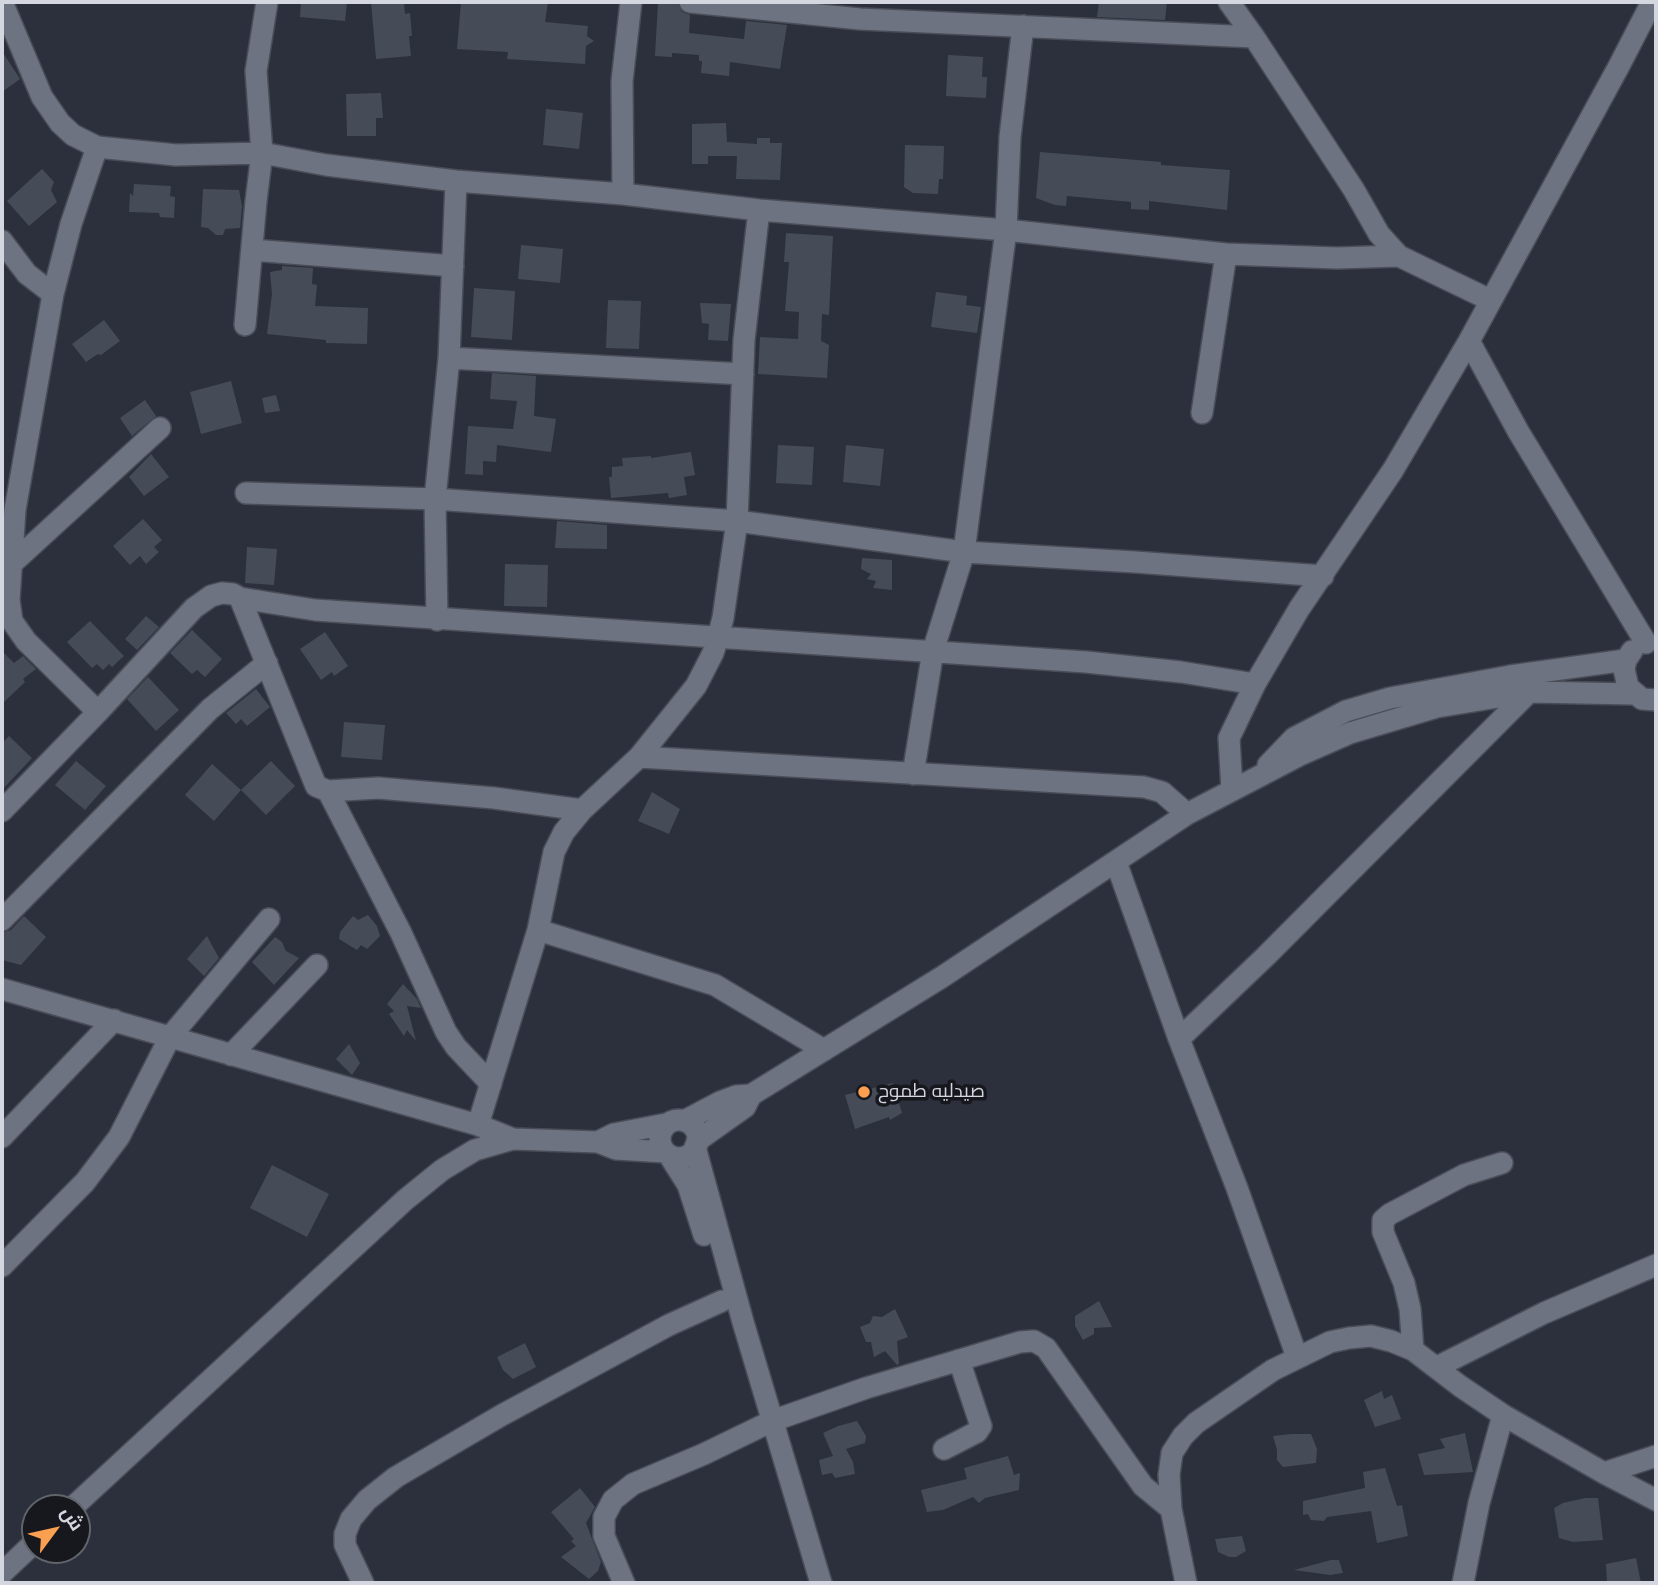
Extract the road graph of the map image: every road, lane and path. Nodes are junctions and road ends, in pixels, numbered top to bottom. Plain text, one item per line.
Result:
1 (2, 2) edge
2 (267, 2) edge
3 (631, 2) edge
4 (690, 2) edge
5 (1229, 2) edge
6 (1651, 2) edge
7 (859, 10) edge
8 (1023, 26) junction
9 (1254, 37) junction
10 (97, 148) junction
11 (262, 153) junction
12 (456, 181) junction
13 (623, 194) junction
14 (759, 210) junction
15 (1006, 230) junction
16 (2, 241) edge
17 (252, 250) junction
18 (1226, 254) junction
19 (1399, 256) junction
20 (453, 266) junction
21 (53, 294) junction
22 (1490, 300) junction
23 (245, 325) dead end
24 (1469, 341) junction
25 (449, 358) junction
26 (743, 374) junction
27 (1202, 413) dead end
28 (160, 428) dead end
29 (11, 479) edge
30 (246, 493) dead end
31 (435, 499) junction
32 (737, 522) junction
33 (964, 552) junction
34 (6, 569) edge
35 (1323, 576) junction
36 (240, 598) junction
37 (437, 620) junction
38 (718, 637) junction
39 (1651, 643) edge
40 (933, 651) junction
41 (1626, 660) junction
42 (267, 663) junction
43 (1255, 684) junction
44 (1529, 692) junction
45 (1634, 694) junction
46 (1656, 700) edge
47 (98, 712) junction
48 (639, 757) junction
49 (913, 774) junction
50 (1259, 774) junction
51 (1232, 790) junction
52 (328, 791) junction
53 (582, 810) junction
54 (2, 811) edge
55 (1186, 814) junction
56 (1116, 862) junction
57 (269, 919) dead end
58 (2, 920) edge
59 (538, 930) junction
60 (317, 965) dead end
61 (2, 989) edge
62 (114, 1020) junction
63 (170, 1037) junction
64 (1179, 1039) junction
65 (824, 1050) junction
66 (231, 1055) junction
67 (491, 1084) junction
68 (751, 1095) junction
69 (675, 1123) junction
70 (478, 1125) junction
71 (2, 1137) edge
72 (513, 1139) junction
73 (598, 1142) junction
74 (696, 1144) junction
75 (667, 1153) junction
76 (1502, 1163) dead end
77 (1656, 1265) edge
78 (2, 1266) edge
79 (722, 1301) junction
80 (1412, 1350) junction
81 (1297, 1357) junction
82 (959, 1360) junction
83 (1437, 1367) junction
84 (1503, 1415) junction
85 (766, 1424) junction
86 (944, 1448) dead end
87 (1656, 1456) edge
88 (1604, 1473) junction
89 (87, 1494) edge
90 (1656, 1500) edge
91 (1171, 1509) junction
92 (21, 1555) edge
93 (2, 1573) edge
94 (363, 1583) edge
95 (622, 1583) edge
96 (806, 1583) edge
97 (821, 1583) edge
98 (1186, 1583) edge
99 (1463, 1583) edge

1 - 10 street
2 - 11 street
3 - 13 street
4 - 7 street
5 - 9 street
6 - 22 street
7 - 8 street
8 - 9 street
8 - 15 street
9 - 19 street
10 - 11 street
10 - 21 street
11 - 12 street
11 - 17 street
12 - 13 street
12 - 20 street
13 - 14 street
14 - 15 street
14 - 26 street
15 - 18 street
15 - 33 street
16 - 21 street
17 - 20 street
17 - 23 street
18 - 19 street
18 - 27 street
19 - 22 street
20 - 25 street
21 - 29 street
22 - 24 street
24 - 35 street
24 - 39 street
25 - 26 street
25 - 31 street
26 - 32 street
28 - 34 street
29 - 34 street
30 - 31 street
31 - 32 street
31 - 37 street
32 - 33 street
32 - 38 street
33 - 35 street
33 - 40 street
34 - 47 street
35 - 43 street
36 - 37 street
36 - 42 street
36 - 47 street
37 - 38 street
38 - 40 street
38 - 48 street
39 - 41 street
40 - 43 street
40 - 49 street
41 - 45 street
41 - 50 street
42 - 52 street
42 - 58 street
43 - 51 street
44 - 45 street
44 - 50 street
44 - 64 street
45 - 46 street
47 - 54 street
48 - 49 street
48 - 53 street
49 - 55 street
50 - 51 street
51 - 55 street
52 - 53 street
52 - 67 street
53 - 59 street
55 - 56 street
56 - 64 street
56 - 65 street
57 - 63 street
59 - 65 street
59 - 67 street
60 - 66 street
61 - 62 street
62 - 63 street
62 - 71 street
63 - 66 street
63 - 78 street
64 - 81 street
65 - 68 street
66 - 70 street
67 - 70 street
68 - 69 street
68 - 74 street
69 - 73 street
69 - 74 street
69 - 75 street
70 - 72 street
72 - 73 street
72 - 89 street
73 - 75 street
74 - 75 street
74 - 85 street
75 - 79 street
76 - 80 street
77 - 83 street
79 - 85 street
79 - 94 street
80 - 81 street
80 - 83 street
81 - 91 street
82 - 85 street
82 - 86 street
82 - 91 street
83 - 84 street
84 - 88 street
84 - 99 street
85 - 95 street
85 - 96 street
85 - 97 street
87 - 88 street
88 - 90 street
91 - 98 street
92 - 93 street

